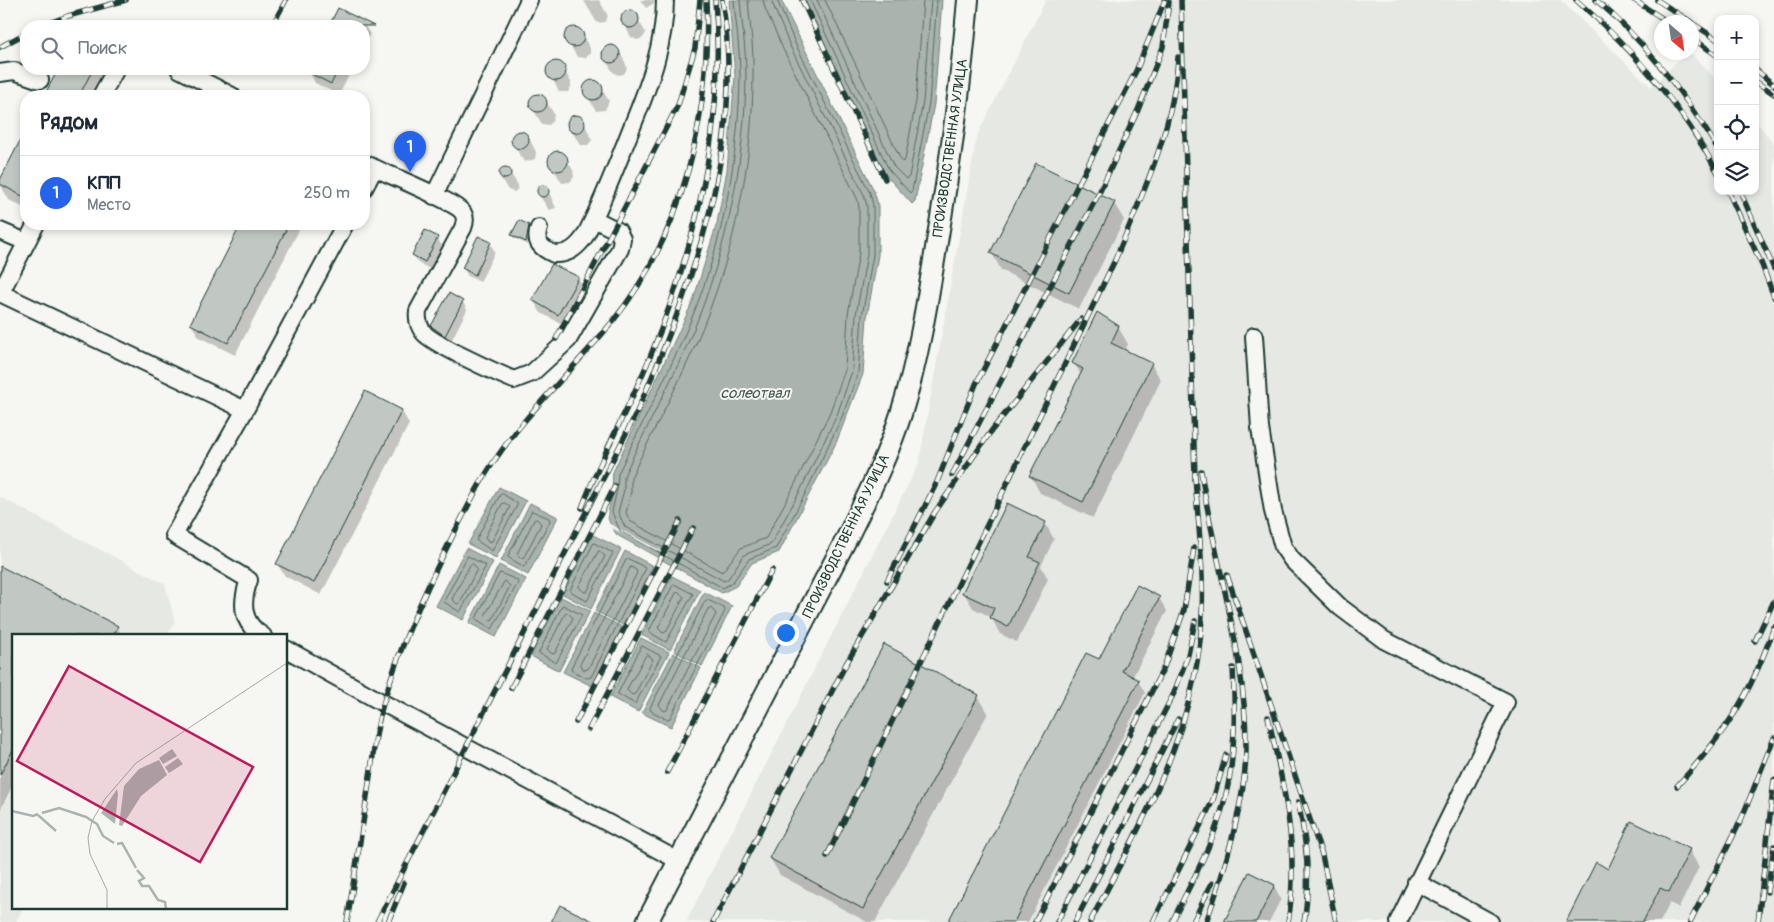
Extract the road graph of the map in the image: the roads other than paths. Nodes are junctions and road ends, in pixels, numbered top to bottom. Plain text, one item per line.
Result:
1 (529, 0) edge
2 (665, 0) edge
3 (968, 0) edge
4 (0, 73) edge
5 (20, 73) edge
6 (26, 75) edge
7 (113, 75) edge
8 (191, 75) edge
9 (40, 80) dead end
10 (104, 90) edge
11 (220, 90) edge
12 (370, 166) edge
13 (434, 196) junction
14 (594, 219) junction
15 (539, 228) dead end
16 (33, 230) edge
17 (342, 230) edge
18 (0, 231) edge
19 (26, 242) junction
20 (0, 293) edge
21 (1254, 336) dead end
22 (245, 410) junction
23 (262, 634) edge
24 (288, 650) edge
25 (679, 861) junction
26 (1416, 882) junction
27 (648, 922) edge
28 (1398, 922) edge
29 (1490, 922) edge

1 - 13 lane
2 - 14 lane
3 - 25 main road, ПРОИЗВОДСТВЕННАЯ УЛИЦА
4 - 5 lane
6 - 9 lane
7 - 10 lane
8 - 11 lane
12 - 13 lane
13 - 14 lane
14 - 15 lane
16 - 19 lane
17 - 22 lane
18 - 19 lane
19 - 20 lane
20 - 22 lane
21 - 26 lane
22 - 23 lane
24 - 25 lane
25 - 27 main road, ПРОИЗВОДСТВЕННАЯ УЛИЦА
26 - 28 lane
26 - 29 lane

